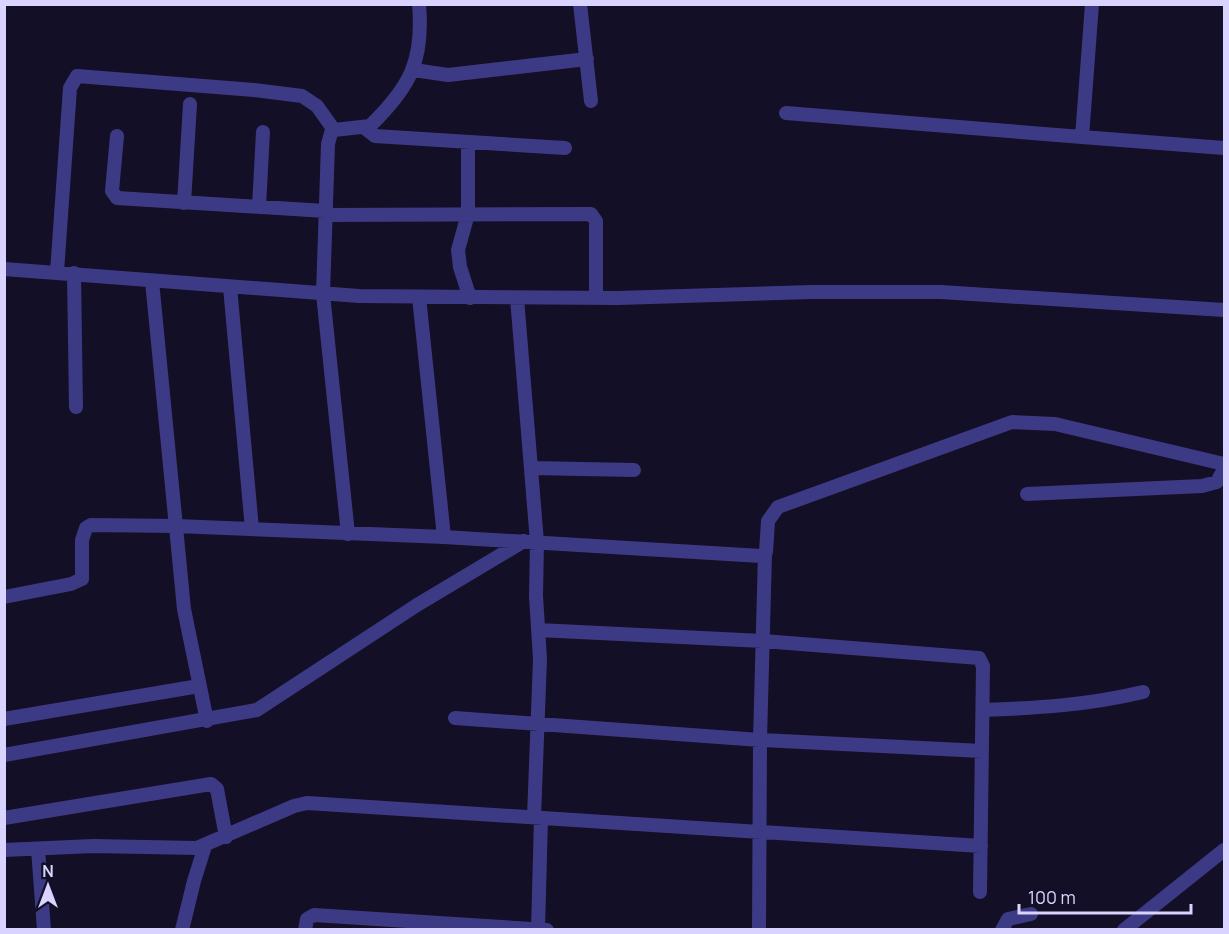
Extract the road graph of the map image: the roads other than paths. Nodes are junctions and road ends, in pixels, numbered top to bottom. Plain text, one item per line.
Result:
1 (419, 4) edge
2 (580, 4) edge
3 (1092, 4) edge
4 (587, 59) junction
5 (414, 70) junction
6 (591, 101) dead end
7 (190, 104) dead end
8 (786, 113) dead end
9 (365, 129) junction
10 (334, 130) junction
11 (263, 132) dead end
12 (117, 136) dead end
13 (1082, 137) junction
14 (468, 146) junction
15 (565, 148) dead end
16 (1224, 148) edge
17 (184, 203) junction
18 (259, 207) junction
19 (325, 213) junction
20 (468, 214) junction
21 (4, 269) edge
22 (57, 272) junction
23 (74, 273) junction
24 (152, 281) junction
25 (230, 287) junction
26 (323, 294) junction
27 (419, 297) junction
28 (470, 298) junction
29 (517, 298) junction
30 (596, 298) junction
31 (1224, 310) edge
32 (76, 407) dead end
33 (1224, 464) edge
34 (531, 468) junction
35 (1224, 469) edge
36 (634, 470) dead end
37 (1027, 494) dead end
38 (177, 526) junction
39 (252, 530) junction
40 (348, 534) junction
41 (444, 537) junction
42 (530, 542) junction
43 (765, 554) junction
44 (4, 597) edge
45 (538, 630) junction
46 (764, 641) junction
47 (199, 686) junction
48 (1143, 692) dead end
49 (983, 710) junction
50 (455, 718) dead end
51 (4, 719) edge
52 (207, 721) junction
53 (538, 724) junction
54 (760, 740) junction
55 (982, 751) junction
56 (4, 755) edge
57 (538, 817) junction
58 (4, 818) edge
59 (759, 833) junction
60 (226, 837) junction
61 (205, 846) junction
62 (981, 846) junction
63 (38, 849) junction
64 (4, 850) edge
65 (1224, 850) edge
66 (980, 892) dead end
67 (1031, 915) dead end
68 (538, 929) edge
69 (45, 930) edge
70 (182, 930) edge
71 (305, 930) edge
72 (547, 930) edge
73 (759, 930) edge
74 (1002, 930) edge
75 (1124, 930) edge

1 - 5 street
2 - 4 street
3 - 13 street
4 - 5 street
4 - 6 street
5 - 9 street
7 - 17 street
8 - 13 street
9 - 10 street
9 - 14 street
10 - 19 street
10 - 22 street
11 - 18 street
12 - 17 street
13 - 16 street
14 - 15 street
14 - 20 street
17 - 18 street
18 - 19 street
19 - 20 street
19 - 26 street
20 - 28 street
20 - 30 street
21 - 22 street
22 - 23 street
23 - 24 street
23 - 32 street
24 - 25 street
24 - 38 street
25 - 26 street
25 - 39 street
26 - 27 street
26 - 40 street
27 - 28 street
27 - 41 street
28 - 29 street
29 - 30 street
29 - 34 street
30 - 31 street
33 - 43 street
34 - 36 street
34 - 42 street
35 - 37 street
38 - 39 street
38 - 44 street
38 - 47 street
39 - 40 street
40 - 41 street
41 - 42 street
42 - 43 street
42 - 45 street
42 - 52 street
43 - 46 street
45 - 46 street
45 - 53 street
46 - 49 street
46 - 54 street
47 - 51 street
47 - 52 street
48 - 49 street
49 - 55 street
50 - 53 street
52 - 56 street
53 - 54 street
53 - 57 street
54 - 55 street
54 - 59 street
55 - 62 street
57 - 59 street
57 - 60 street
57 - 68 street
58 - 60 street
59 - 62 street
59 - 73 street
60 - 61 street
61 - 63 street
61 - 70 street
62 - 66 street
63 - 64 street
63 - 69 street
65 - 75 street
67 - 74 street
68 - 71 street
68 - 72 street

